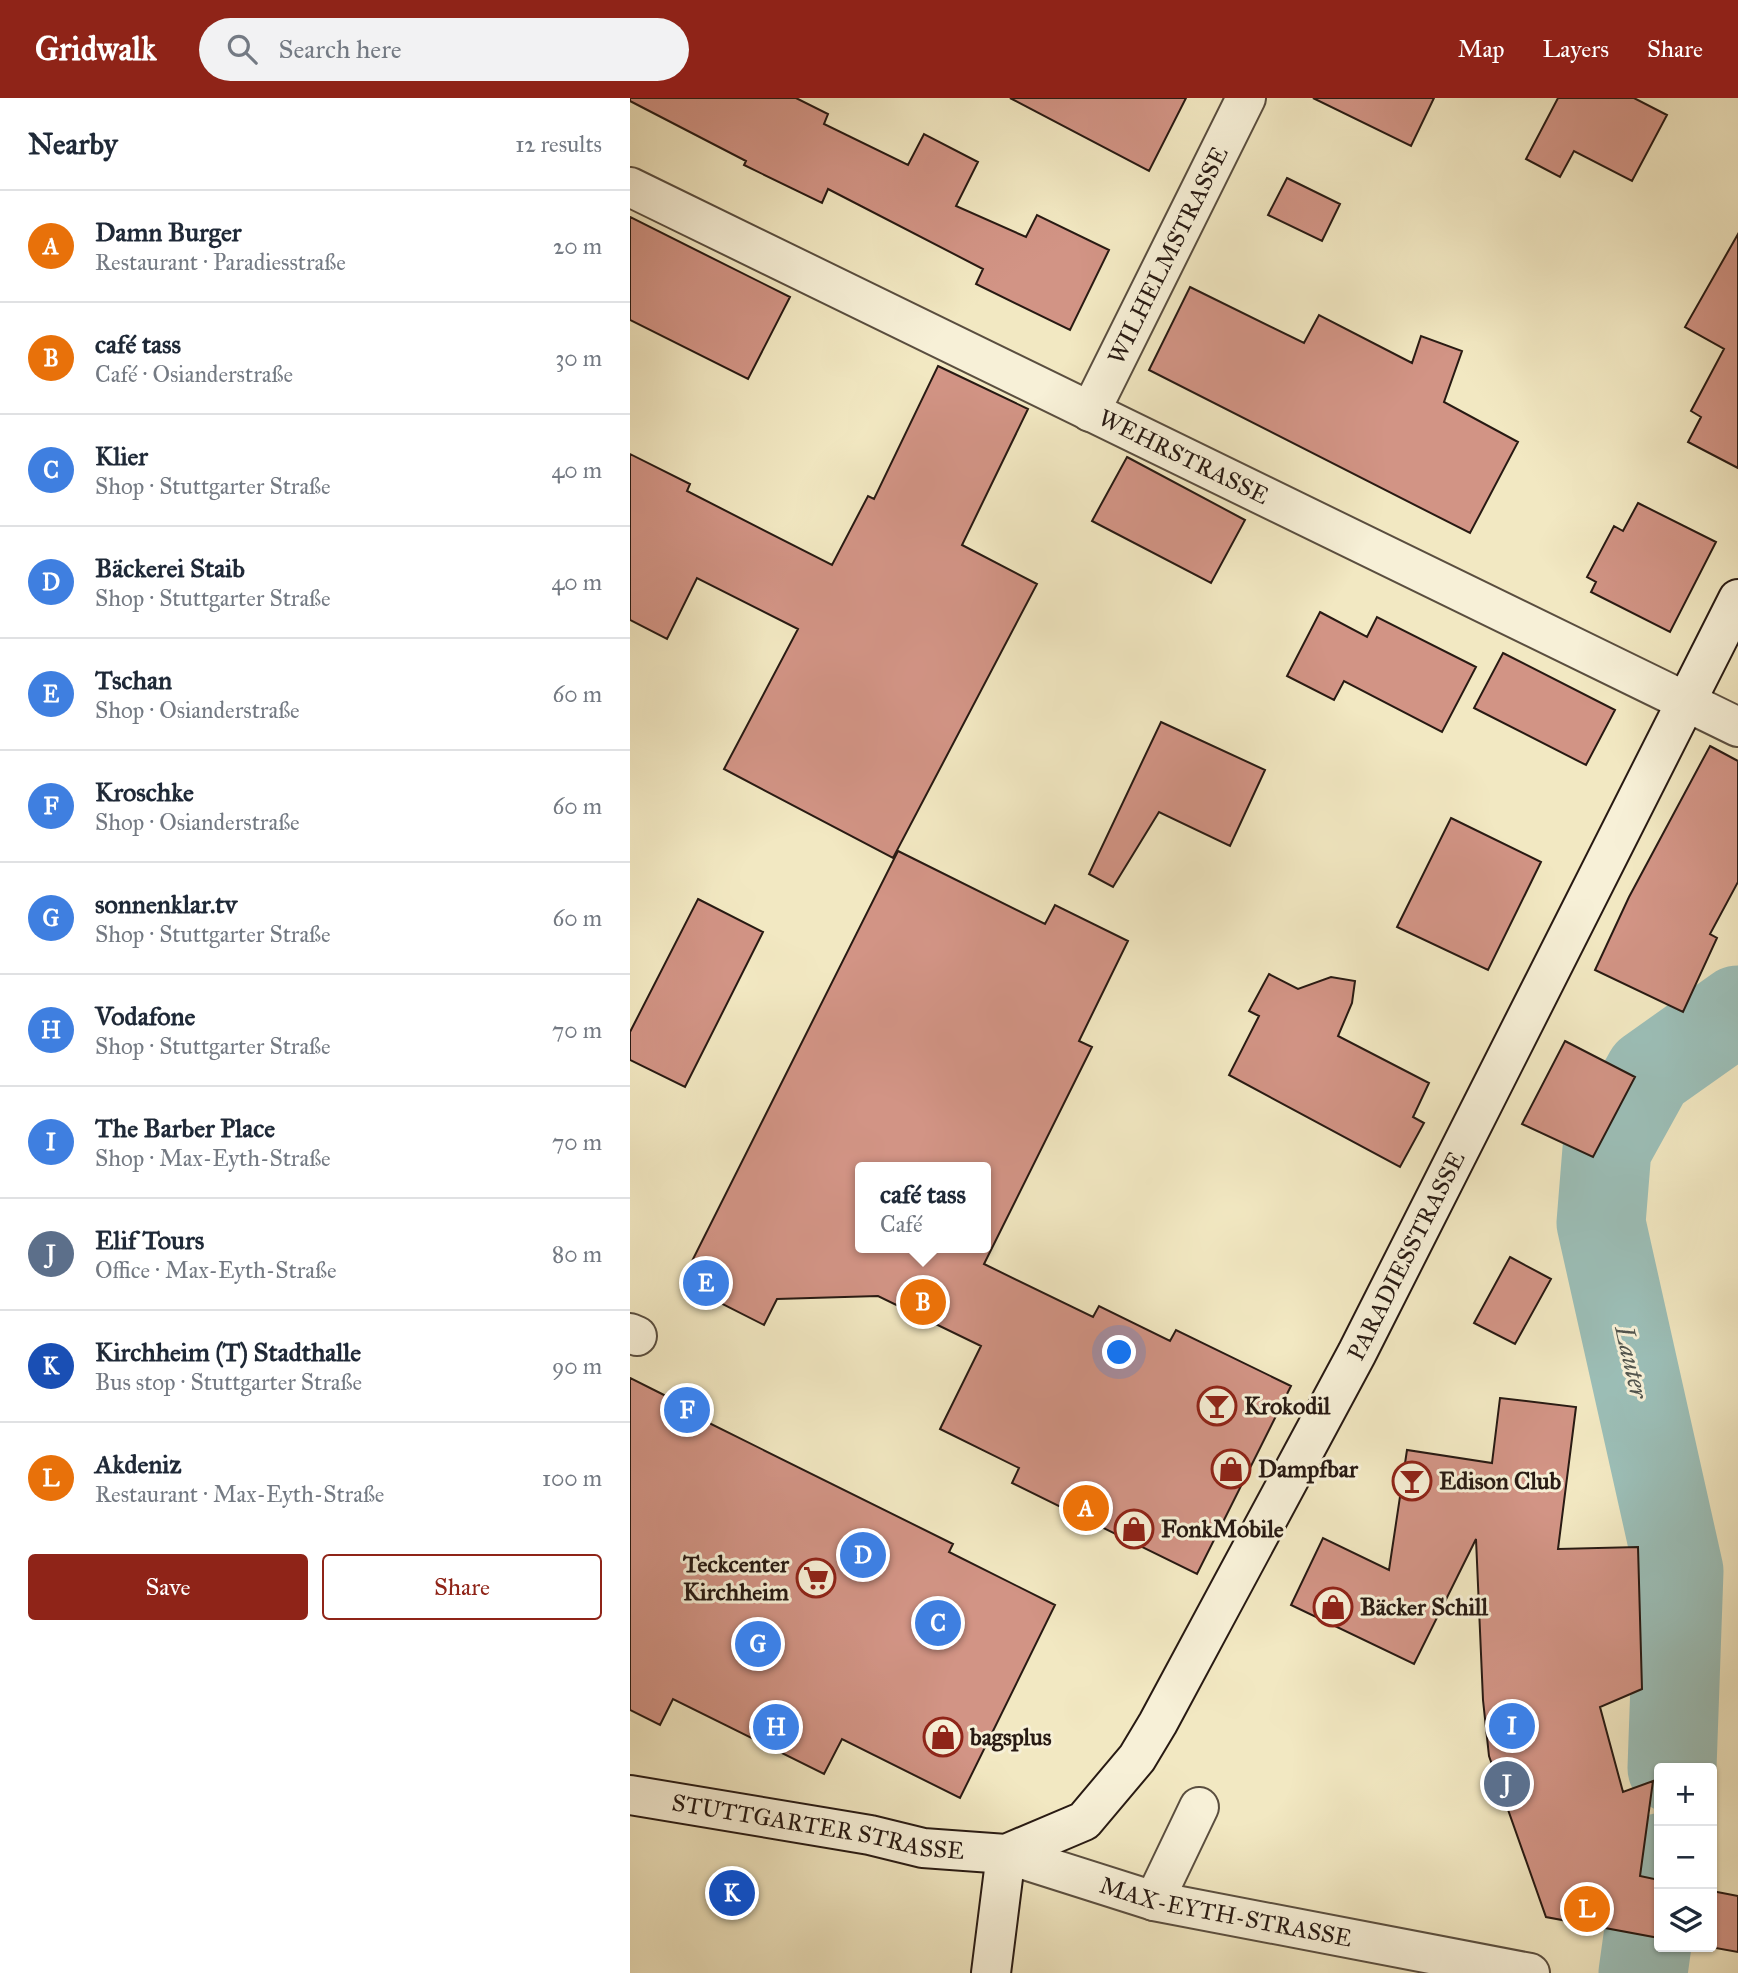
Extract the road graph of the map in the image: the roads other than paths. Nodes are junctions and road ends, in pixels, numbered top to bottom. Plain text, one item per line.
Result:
1 (1246, 98) edge
2 (630, 187) edge
3 (1090, 412) junction
4 (1738, 599) edge
5 (1684, 701) junction
6 (1738, 727) edge
7 (630, 1796) edge
8 (1199, 1807) dead end
9 (1006, 1854) junction
10 (1154, 1901) junction
11 (991, 1973) edge
12 (1530, 1973) edge

1 - 3 street, WILHELMSTRASSE
2 - 3 street, WEHRSTRASSE
3 - 5 street, WEHRSTRASSE
4 - 5 street, PARADIESSTRASSE
5 - 6 street, WEHRSTRASSE
5 - 9 street, PARADIESSTRASSE
7 - 9 street, STUTTGARTER STRASSE
8 - 10 street
9 - 10 street, MAX-EYTH-STRASSE
9 - 11 street
10 - 12 street, MAX-EYTH-STRASSE

